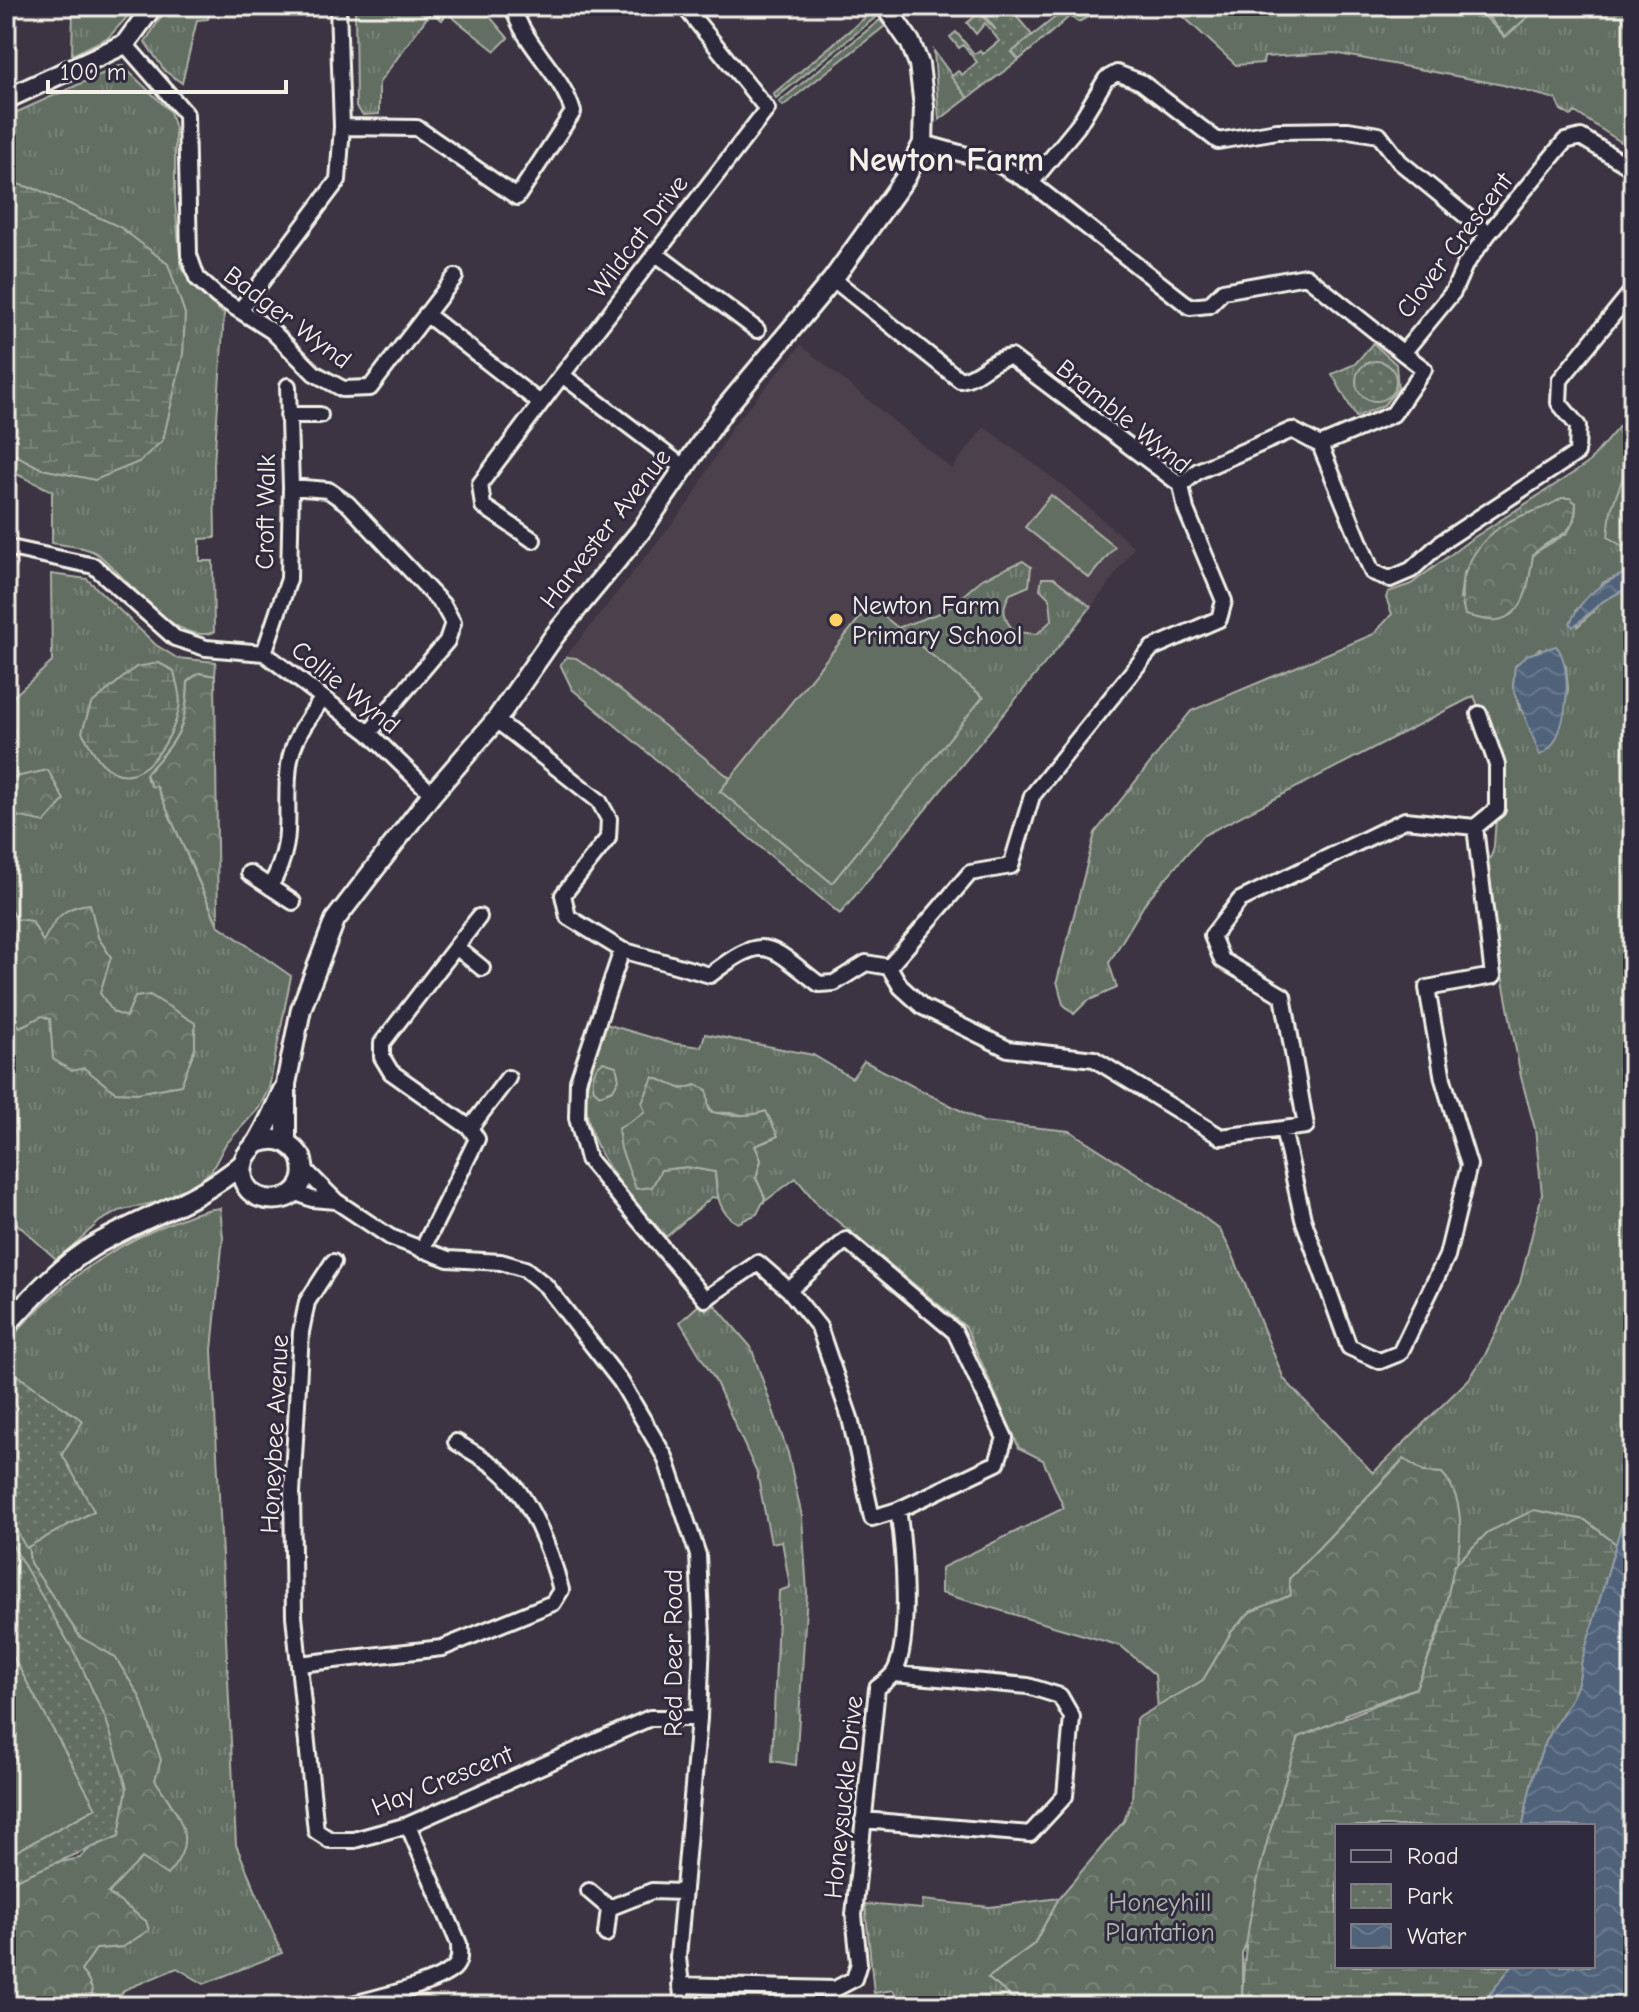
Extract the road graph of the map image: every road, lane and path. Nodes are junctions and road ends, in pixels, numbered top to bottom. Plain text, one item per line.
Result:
1 (153, 6) edge
2 (338, 6) edge
3 (521, 6) edge
4 (684, 6) edge
5 (885, 6) edge
6 (125, 44) junction
7 (6, 99) edge
8 (342, 127) junction
9 (923, 143) junction
10 (1633, 169) edge
11 (1031, 183) junction
12 (1488, 234) junction
13 (655, 253) junction
14 (455, 277) dead end
15 (833, 279) junction
16 (1633, 290) edge
17 (241, 309) junction
18 (426, 314) junction
19 (757, 330) dead end
20 (1403, 353) junction
21 (562, 375) junction
22 (288, 386) dead end
23 (540, 403) junction
24 (288, 415) junction
25 (320, 415) dead end
26 (1320, 445) junction
27 (686, 469) junction
28 (1181, 485) junction
29 (291, 487) junction
30 (533, 540) dead end
31 (6, 547) edge
32 (264, 653) junction
33 (322, 699) junction
34 (1479, 714) dead end
35 (496, 720) junction
36 (369, 733) junction
37 (432, 794) junction
38 (1475, 827) junction
39 (249, 873) dead end
40 (270, 887) junction
41 (293, 902) dead end
42 (479, 917) dead end
43 (456, 947) junction
44 (622, 950) junction
45 (889, 967) junction
46 (482, 968) dead end
47 (508, 1078) dead end
48 (286, 1084) junction
49 (470, 1128) junction
50 (1283, 1129) junction
51 (286, 1142) junction
52 (257, 1143) junction
53 (242, 1164) junction
54 (304, 1169) junction
55 (215, 1188) junction
56 (294, 1192) junction
57 (255, 1195) junction
58 (336, 1201) junction
59 (422, 1250) junction
60 (333, 1262) dead end
61 (789, 1290) junction
62 (6, 1325) edge
63 (456, 1442) dead end
64 (898, 1510) junction
65 (294, 1616) joint
66 (299, 1664) junction
67 (894, 1674) junction
68 (699, 1718) junction
69 (863, 1820) junction
70 (408, 1825) junction
71 (589, 1891) dead end
72 (682, 1892) junction
73 (609, 1908) junction
74 (606, 1934) dead end
75 (680, 1985) junction
76 (835, 1989) junction
77 (345, 2006) edge
78 (683, 2006) edge
79 (839, 2006) edge

1 - 6 street
2 - 8 street
3 - 8 street
4 - 13 street, Wildcat Drive
5 - 9 street, Harvester Avenue
6 - 7 street
6 - 17 street, Badger Wynd
8 - 17 street
9 - 11 street
9 - 15 street, Harvester Avenue
10 - 12 street, Clover Crescent
11 - 12 street
11 - 20 street
12 - 20 street, Clover Crescent
13 - 19 street
13 - 21 street, Wildcat Drive
14 - 18 street
15 - 27 street, Harvester Avenue
15 - 28 street, Bramble Wynd
16 - 26 street
17 - 18 street, Badger Wynd
18 - 23 street
20 - 26 street, Clover Crescent
21 - 23 street
21 - 27 street
22 - 24 street, Croft Walk
23 - 30 street
24 - 25 street
24 - 29 street, Croft Walk
26 - 28 street
27 - 35 street, Harvester Avenue
28 - 45 street, Bramble Wynd
29 - 32 street, Croft Walk
29 - 36 street
31 - 32 street, Collie Wynd
32 - 33 street, Collie Wynd
33 - 36 street, Collie Wynd
33 - 40 street
34 - 38 street
35 - 37 street, Harvester Avenue
35 - 44 street
36 - 37 street, Collie Wynd
37 - 48 street, Harvester Avenue
38 - 50 street
38 - 50 street
39 - 40 street
40 - 41 street
42 - 43 street
43 - 46 street
43 - 49 street
44 - 45 street
44 - 61 street
45 - 50 street
47 - 49 street
48 - 51 street, Harvester Avenue
48 - 52 street, Harvester Avenue
49 - 59 street
51 - 52 street
51 - 54 street
52 - 53 street
53 - 55 street
53 - 57 street
54 - 56 street
54 - 58 street, Red Deer Road
55 - 57 street
55 - 62 street
56 - 57 street
56 - 58 street, Red Deer Road
58 - 59 street, Red Deer Road
59 - 68 street, Red Deer Road
60 - 65 street, Honeybee Avenue
61 - 64 street
61 - 64 street
63 - 66 street
64 - 67 street, Honeysuckle Drive
65 - 66 street, Hay Crescent
66 - 70 street, Hay Crescent
67 - 69 street, Honeysuckle Drive
67 - 69 street
68 - 70 street, Hay Crescent
68 - 72 street, Red Deer Road
69 - 76 street, Honeysuckle Drive
70 - 77 street
71 - 73 street
72 - 73 street
72 - 75 street, Red Deer Road
73 - 74 street
75 - 76 street
75 - 78 street, Red Deer Road
76 - 79 street

